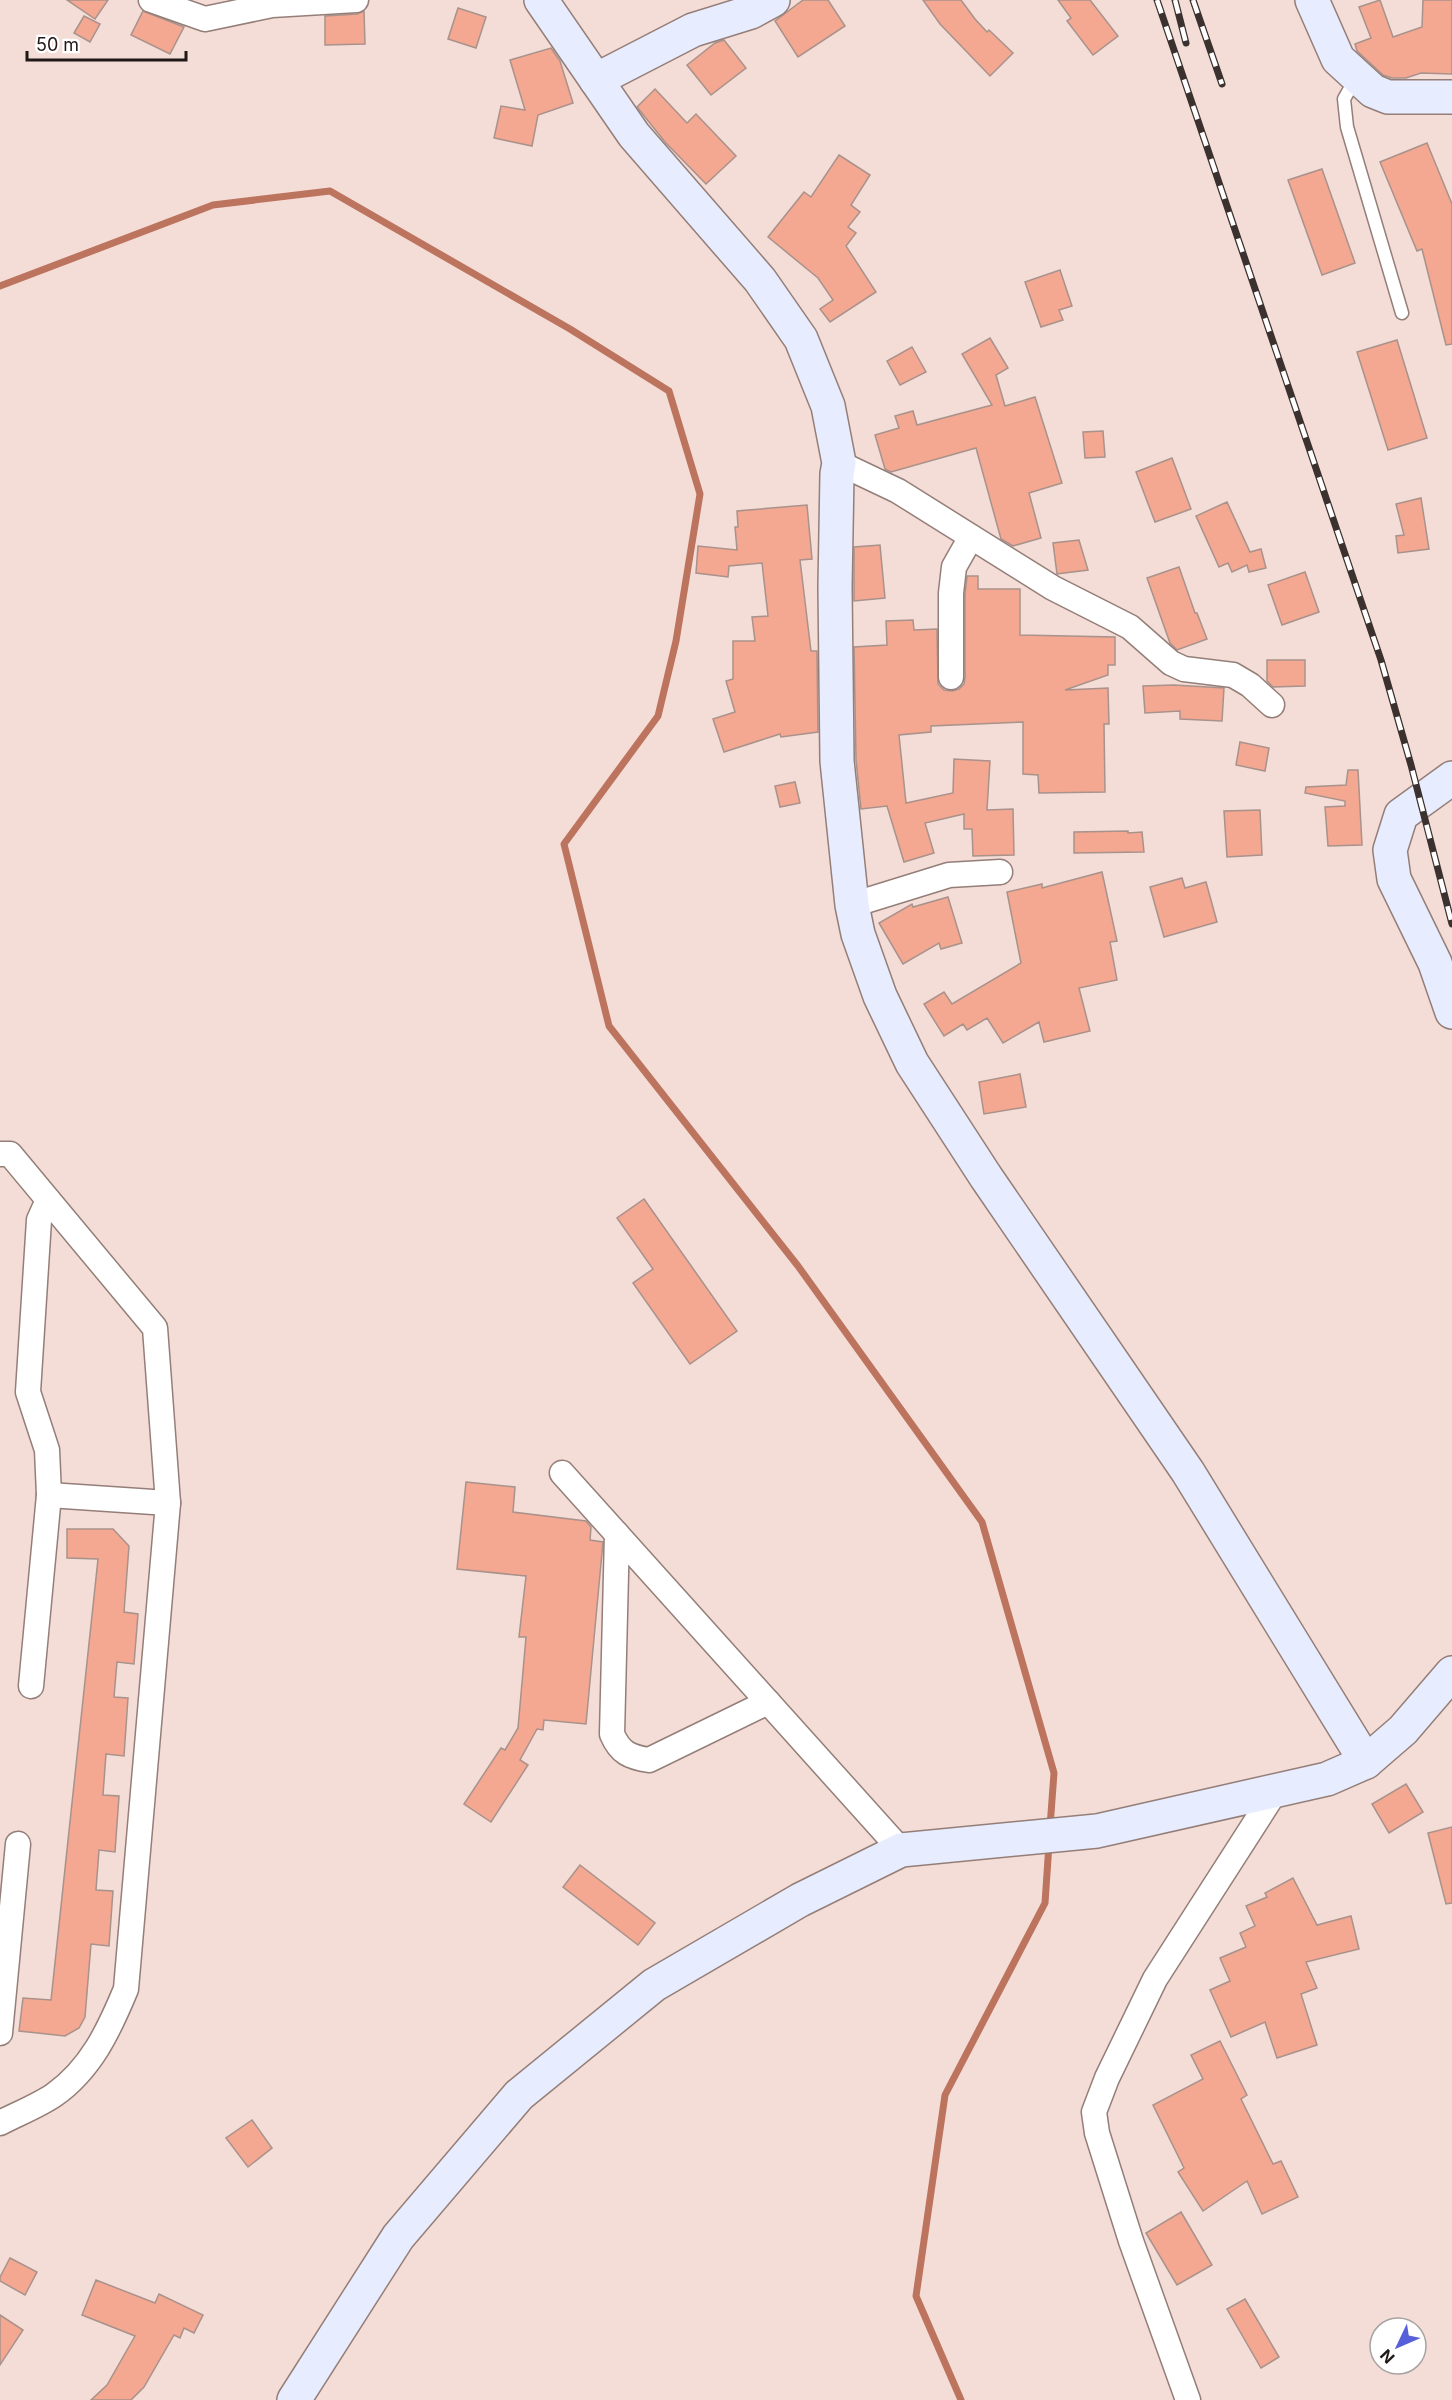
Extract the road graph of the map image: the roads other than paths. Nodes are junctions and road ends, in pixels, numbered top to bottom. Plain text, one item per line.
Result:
1 (152, 0) edge
2 (356, 0) edge
3 (541, 0) edge
4 (773, 0) edge
5 (1312, 0) edge
6 (1356, 77) junction
7 (596, 80) junction
8 (1452, 97) edge
9 (1402, 313) dead end
10 (839, 463) junction
11 (971, 537) junction
12 (951, 677) dead end
13 (1272, 705) dead end
14 (1452, 778) edge
15 (1000, 872) dead end
16 (852, 905) junction
17 (1452, 1012) edge
18 (0, 1154) edge
19 (48, 1200) junction
20 (562, 1473) dead end
21 (49, 1495) junction
22 (168, 1503) junction
23 (617, 1534) junction
24 (1452, 1673) edge
25 (31, 1686) dead end
26 (768, 1702) junction
27 (1366, 1762) junction
28 (1275, 1792) junction
29 (18, 1844) dead end
30 (901, 1850) junction
31 (0, 2033) edge
32 (0, 2123) edge
33 (295, 2399) edge
34 (1188, 2400) edge

1 - 2 street
3 - 7 street
4 - 7 street
5 - 6 street
6 - 8 street
6 - 9 lane
7 - 10 street
10 - 11 street
10 - 16 street
11 - 12 street
11 - 13 street
14 - 17 street
15 - 16 street
16 - 27 street
18 - 19 street
19 - 21 street
19 - 22 street
20 - 23 street
21 - 22 street
21 - 25 street
22 - 32 street
23 - 26 street
23 - 26 street
24 - 27 street
26 - 30 street
27 - 28 street
28 - 30 street
28 - 34 street
29 - 31 street
30 - 33 street

